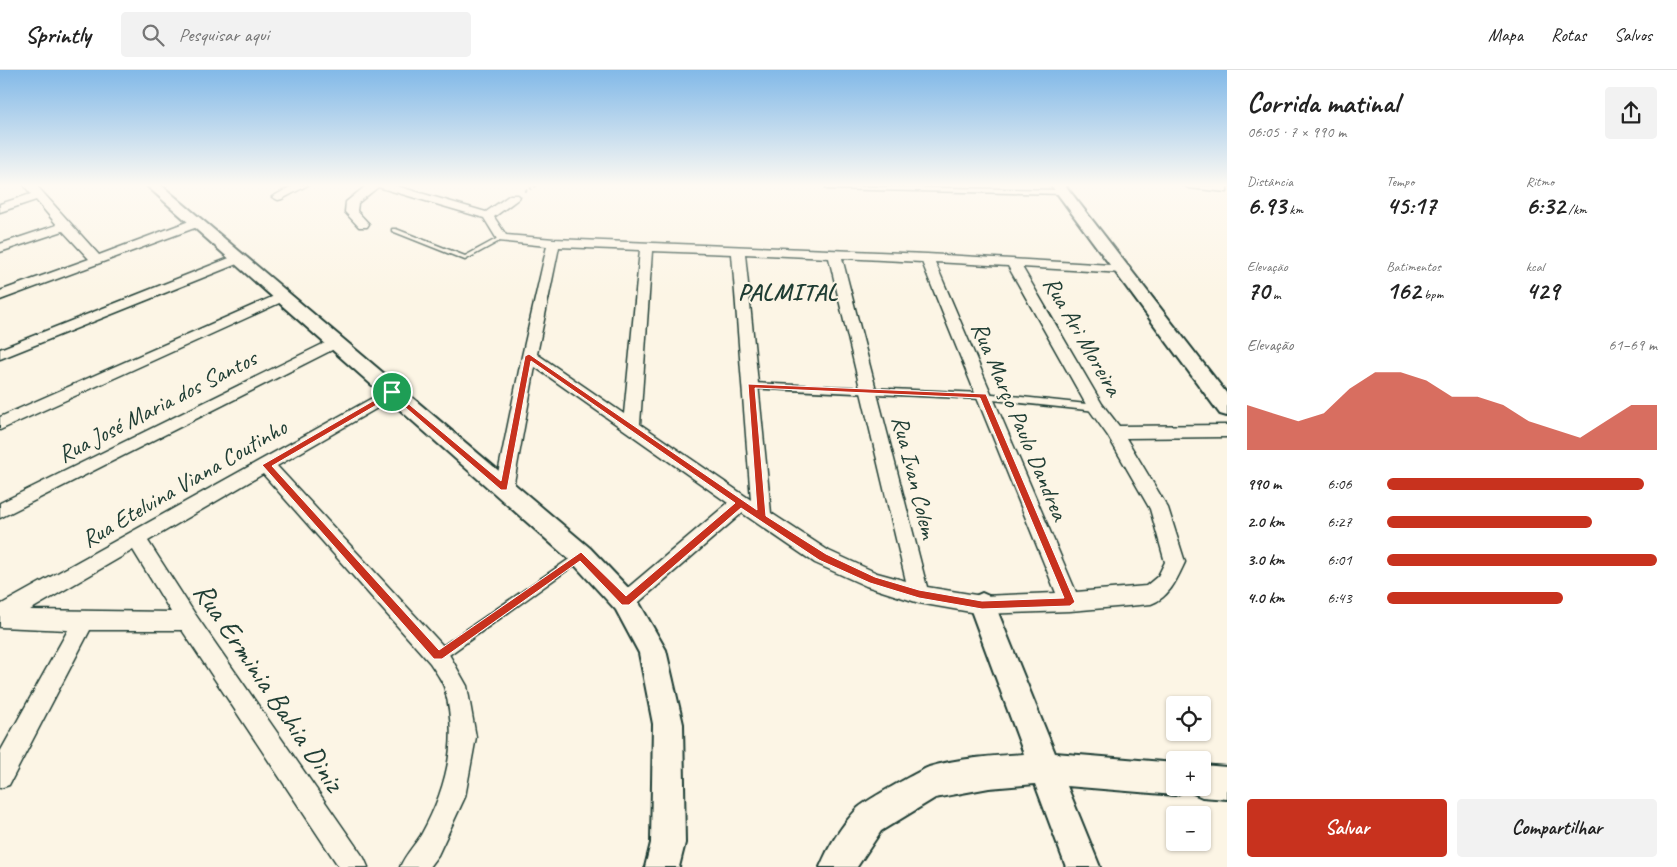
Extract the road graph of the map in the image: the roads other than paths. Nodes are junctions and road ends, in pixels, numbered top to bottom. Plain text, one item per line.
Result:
1 (62, 222) edge
2 (492, 222) edge
3 (1087, 222) edge
4 (196, 223) joint
5 (65, 226) junction
6 (394, 230) dead end
7 (502, 238) junction
8 (554, 244) junction
9 (0, 248) edge
10 (646, 248) junction
11 (738, 252) junction
12 (835, 256) junction
13 (927, 258) junction
14 (237, 259) junction
15 (97, 260) junction
16 (1013, 264) junction
17 (1123, 269) junction
18 (0, 296) edge
19 (281, 297) junction
20 (335, 342) junction
21 (0, 354) edge
22 (529, 356) junction
23 (751, 386) junction
24 (869, 391) junction
25 (392, 392) junction
26 (983, 396) junction
27 (1096, 408) junction
28 (1227, 409) edge
29 (0, 424) edge
30 (631, 428) junction
31 (1227, 431) edge
32 (1114, 432) junction
33 (266, 465) junction
34 (504, 488) junction
35 (741, 503) junction
36 (0, 511) edge
37 (762, 518) junction
38 (136, 539) junction
39 (581, 555) junction
40 (919, 594) junction
41 (625, 602) junction
42 (1070, 602) junction
43 (982, 605) junction
44 (0, 617) edge
45 (84, 621) junction
46 (188, 621) junction
47 (438, 656) junction
48 (1043, 768) junction
49 (0, 776) edge
50 (1166, 778) edge
51 (1211, 782) edge
52 (1227, 783) edge
53 (354, 867) edge
54 (413, 867) edge
55 (662, 867) edge
56 (837, 867) edge
57 (1083, 867) edge

1 - 5 street
2 - 7 street
3 - 17 street
4 - 14 street
4 - 15 street
5 - 9 street
5 - 15 street
6 - 7 lane
7 - 8 street
8 - 10 street
8 - 22 street
10 - 11 street
10 - 30 street
11 - 12 street
11 - 23 street
12 - 13 street
12 - 24 street, Rua Ivan Colem
13 - 16 street
13 - 26 street, Rua Março Paulo Dandrea
14 - 19 street
14 - 21 street
15 - 18 street
16 - 17 street
16 - 27 street, Rua Ari Moreira
17 - 28 street
19 - 20 street
19 - 29 street
20 - 25 street
20 - 36 street, Rua José Maria dos Santos
22 - 30 street, Rua Ari Moreira
22 - 34 street
23 - 24 lane
23 - 37 street
24 - 26 lane
24 - 40 street, Rua Ivan Colem
25 - 33 street, Rua Etelvina Viana Coutinho
25 - 34 street
26 - 27 lane
26 - 42 street, Rua Março Paulo Dandrea
27 - 32 street, Rua Ari Moreira
30 - 35 street, Rua Ari Moreira
31 - 32 street, Rua Ari Moreira
32 - 42 street, Rua Ari Moreira
33 - 38 street, Rua Etelvina Viana Coutinho
33 - 47 street
34 - 39 street
35 - 37 street, Rua Ari Moreira
35 - 41 street
37 - 40 street, Rua Ari Moreira
38 - 44 street, Rua Etelvina Viana Coutinho
38 - 46 street, Rua Erminia Bahia Diniz
39 - 41 street
39 - 47 lane
40 - 43 street, Rua Ari Moreira
41 - 55 street
42 - 43 street, Rua Ari Moreira
43 - 48 street
44 - 45 street
45 - 46 street
45 - 49 street
46 - 53 street, Rua Erminia Bahia Diniz
47 - 54 street
48 - 50 street
48 - 56 street
48 - 57 street
51 - 52 street

